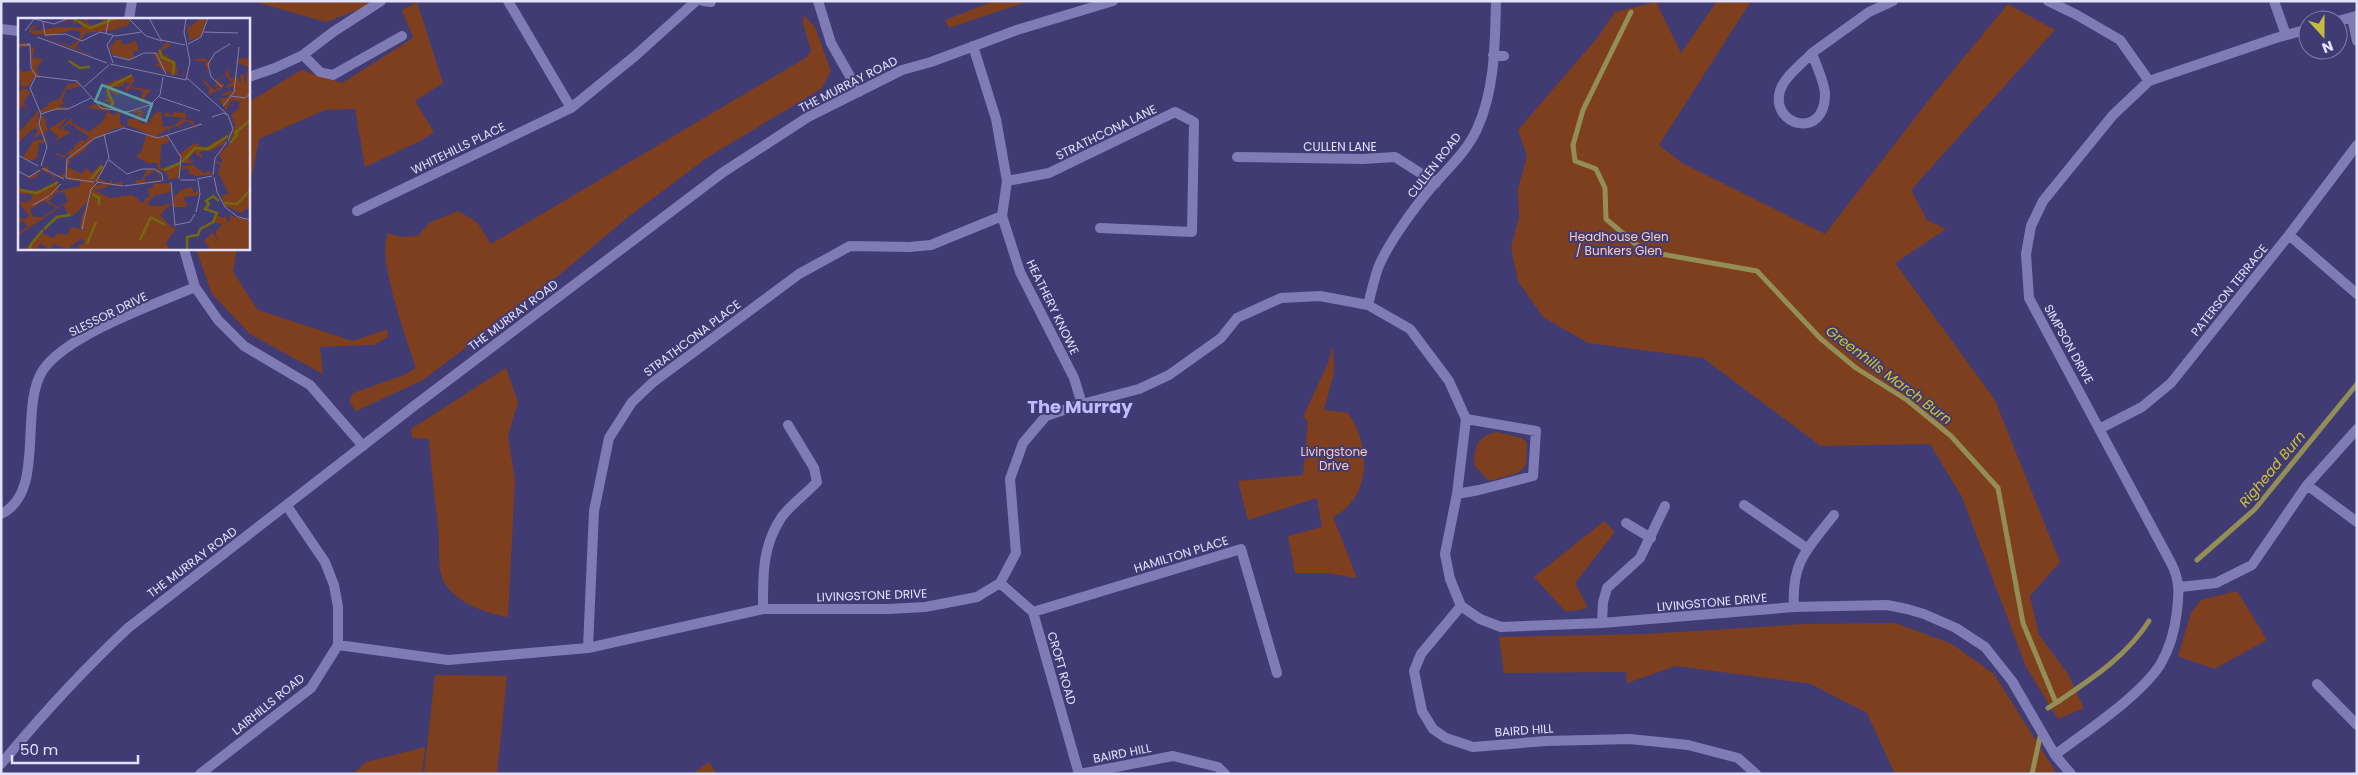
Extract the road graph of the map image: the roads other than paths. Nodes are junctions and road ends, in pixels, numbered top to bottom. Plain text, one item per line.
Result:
1 (132, 1) edge
2 (382, 1) edge
3 (508, 1) edge
4 (696, 1) edge
5 (818, 1) edge
6 (1113, 1) edge
7 (1496, 1) edge
8 (1893, 1) edge
9 (2048, 1) edge
10 (2274, 1) edge
11 (2354, 17) edge
12 (129, 18) edge
13 (1, 29) edge
14 (18, 32) edge
15 (2298, 32) edge
16 (2286, 35) junction
17 (402, 36) dead end
18 (2357, 41) edge
19 (973, 46) junction
20 (1812, 53) junction
21 (303, 55) junction
22 (250, 77) edge
23 (2149, 81) junction
24 (859, 92) junction
25 (571, 108) junction
26 (2357, 144) edge
27 (1237, 157) dead end
28 (1006, 181) junction
29 (1436, 183) junction
30 (357, 211) dead end
31 (1002, 216) junction
32 (1100, 228) dead end
33 (2289, 235) junction
34 (184, 250) edge
35 (195, 287) junction
36 (2357, 294) edge
37 (1368, 305) junction
38 (1082, 404) junction
39 (1466, 419) junction
40 (788, 426) dead end
41 (2101, 428) junction
42 (2357, 429) edge
43 (363, 446) junction
44 (2307, 485) junction
45 (1457, 494) junction
46 (1744, 505) dead end
47 (287, 506) junction
48 (1664, 506) dead end
49 (1, 514) edge
50 (1834, 515) dead end
51 (2357, 522) edge
52 (1626, 523) dead end
53 (1650, 538) junction
54 (1808, 548) junction
55 (1000, 583) junction
56 (2180, 587) junction
57 (1461, 606) junction
58 (1794, 607) junction
59 (763, 609) junction
60 (1033, 612) junction
61 (1602, 623) junction
62 (338, 645) junction
63 (588, 648) junction
64 (1277, 673) dead end
65 (2317, 684) dead end
66 (2357, 724) edge
67 (2055, 755) junction
68 (1, 764) edge
69 (200, 774) edge
70 (1079, 774) edge
71 (1225, 774) edge
72 (1756, 774) edge
73 (2071, 774) edge

1 - 12 street
2 - 21 street
3 - 25 street
4 - 25 street, WHITEHILLS PLACE
5 - 24 street
6 - 19 street, THE MURRAY ROAD
7 - 29 street, CULLEN ROAD
8 - 20 street
9 - 23 street
10 - 16 street
11 - 18 street
13 - 14 street
15 - 16 street, SIMPSON DRIVE
16 - 23 street, SIMPSON DRIVE
17 - 21 street
19 - 24 street, THE MURRAY ROAD
19 - 28 street, HEATHERY KNOWE
20 - 20 street
21 - 22 street
23 - 41 street, SIMPSON DRIVE
24 - 43 street, THE MURRAY ROAD
25 - 30 street, WHITEHILLS PLACE
26 - 33 street, PATERSON TERRACE
27 - 29 street, CULLEN LANE
28 - 31 street, HEATHERY KNOWE
28 - 32 street, STRATHCONA LANE
29 - 37 street, CULLEN ROAD
31 - 38 street, HEATHERY KNOWE
31 - 63 street, STRATHCONA PLACE
33 - 36 street
33 - 41 street, PATERSON TERRACE
34 - 35 street
35 - 43 street
35 - 49 street, SLESSOR DRIVE
37 - 38 street
37 - 39 street
38 - 55 street
39 - 45 street
39 - 45 street
40 - 59 street
41 - 56 street, SIMPSON DRIVE
42 - 44 street
43 - 47 street, THE MURRAY ROAD
44 - 51 street
44 - 56 street
45 - 57 street
46 - 54 street
47 - 62 street
47 - 68 street, THE MURRAY ROAD
48 - 53 street
50 - 54 street
52 - 53 street
53 - 61 street
54 - 58 street
55 - 59 street, LIVINGSTONE DRIVE
55 - 60 street
56 - 67 street, SIMPSON DRIVE
57 - 61 street, LIVINGSTONE DRIVE
57 - 72 street, BAIRD HILL
58 - 61 street, LIVINGSTONE DRIVE
58 - 67 street, LIVINGSTONE DRIVE
59 - 63 street, LIVINGSTONE DRIVE
60 - 64 street, HAMILTON PLACE
60 - 70 street, CROFT ROAD
62 - 63 street, LIVINGSTONE DRIVE
62 - 69 street, LAIRHILLS ROAD
65 - 66 street
67 - 73 street, LIVINGSTONE DRIVE
70 - 71 street, BAIRD HILL

